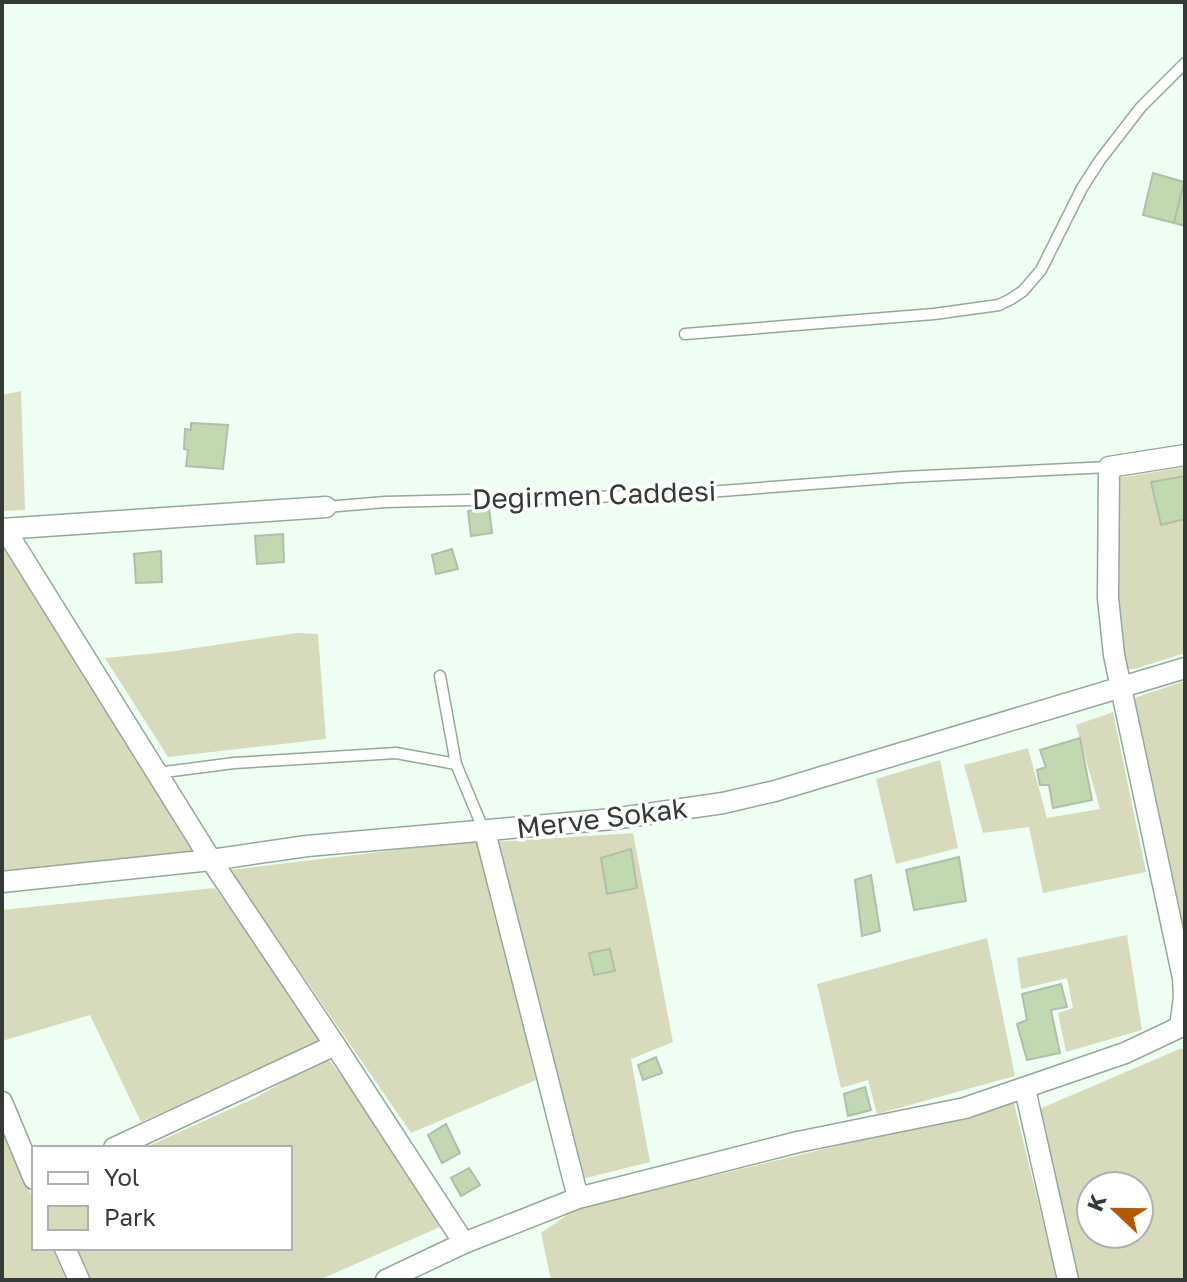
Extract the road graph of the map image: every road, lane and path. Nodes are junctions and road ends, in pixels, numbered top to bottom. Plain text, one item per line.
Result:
1 (1185, 63) edge
2 (685, 334) dead end
3 (1185, 455) edge
4 (1109, 467) junction
5 (326, 507) joint
6 (4, 529) edge
7 (1185, 668) edge
8 (440, 676) dead end
9 (1119, 687) junction
10 (456, 764) junction
11 (157, 773) junction
12 (485, 832) junction
13 (211, 860) junction
14 (2, 882) edge
15 (1182, 1032) edge
16 (335, 1045) junction
17 (1025, 1089) junction
18 (2, 1102) edge
19 (118, 1146) edge
20 (32, 1174) edge
21 (578, 1198) junction
22 (464, 1243) junction
23 (66, 1250) edge
24 (79, 1280) edge
25 (386, 1280) edge
26 (1068, 1280) edge

1 - 2 lane
3 - 4 street, Değirmen Caddesi
4 - 5 lane, Değirmen Caddesi
4 - 9 street
5 - 6 street, Değirmen Caddesi
6 - 11 street
7 - 9 street, Merve Sokak
8 - 10 lane
9 - 12 street, Merve Sokak
9 - 15 street
10 - 11 lane
10 - 12 lane
11 - 13 street
12 - 13 street, Merve Sokak
12 - 21 street
13 - 14 street, Merve Sokak
13 - 16 street
15 - 17 street
16 - 19 street
16 - 22 street
17 - 21 street
17 - 26 street
18 - 20 street
21 - 22 street
22 - 25 street
23 - 24 street

